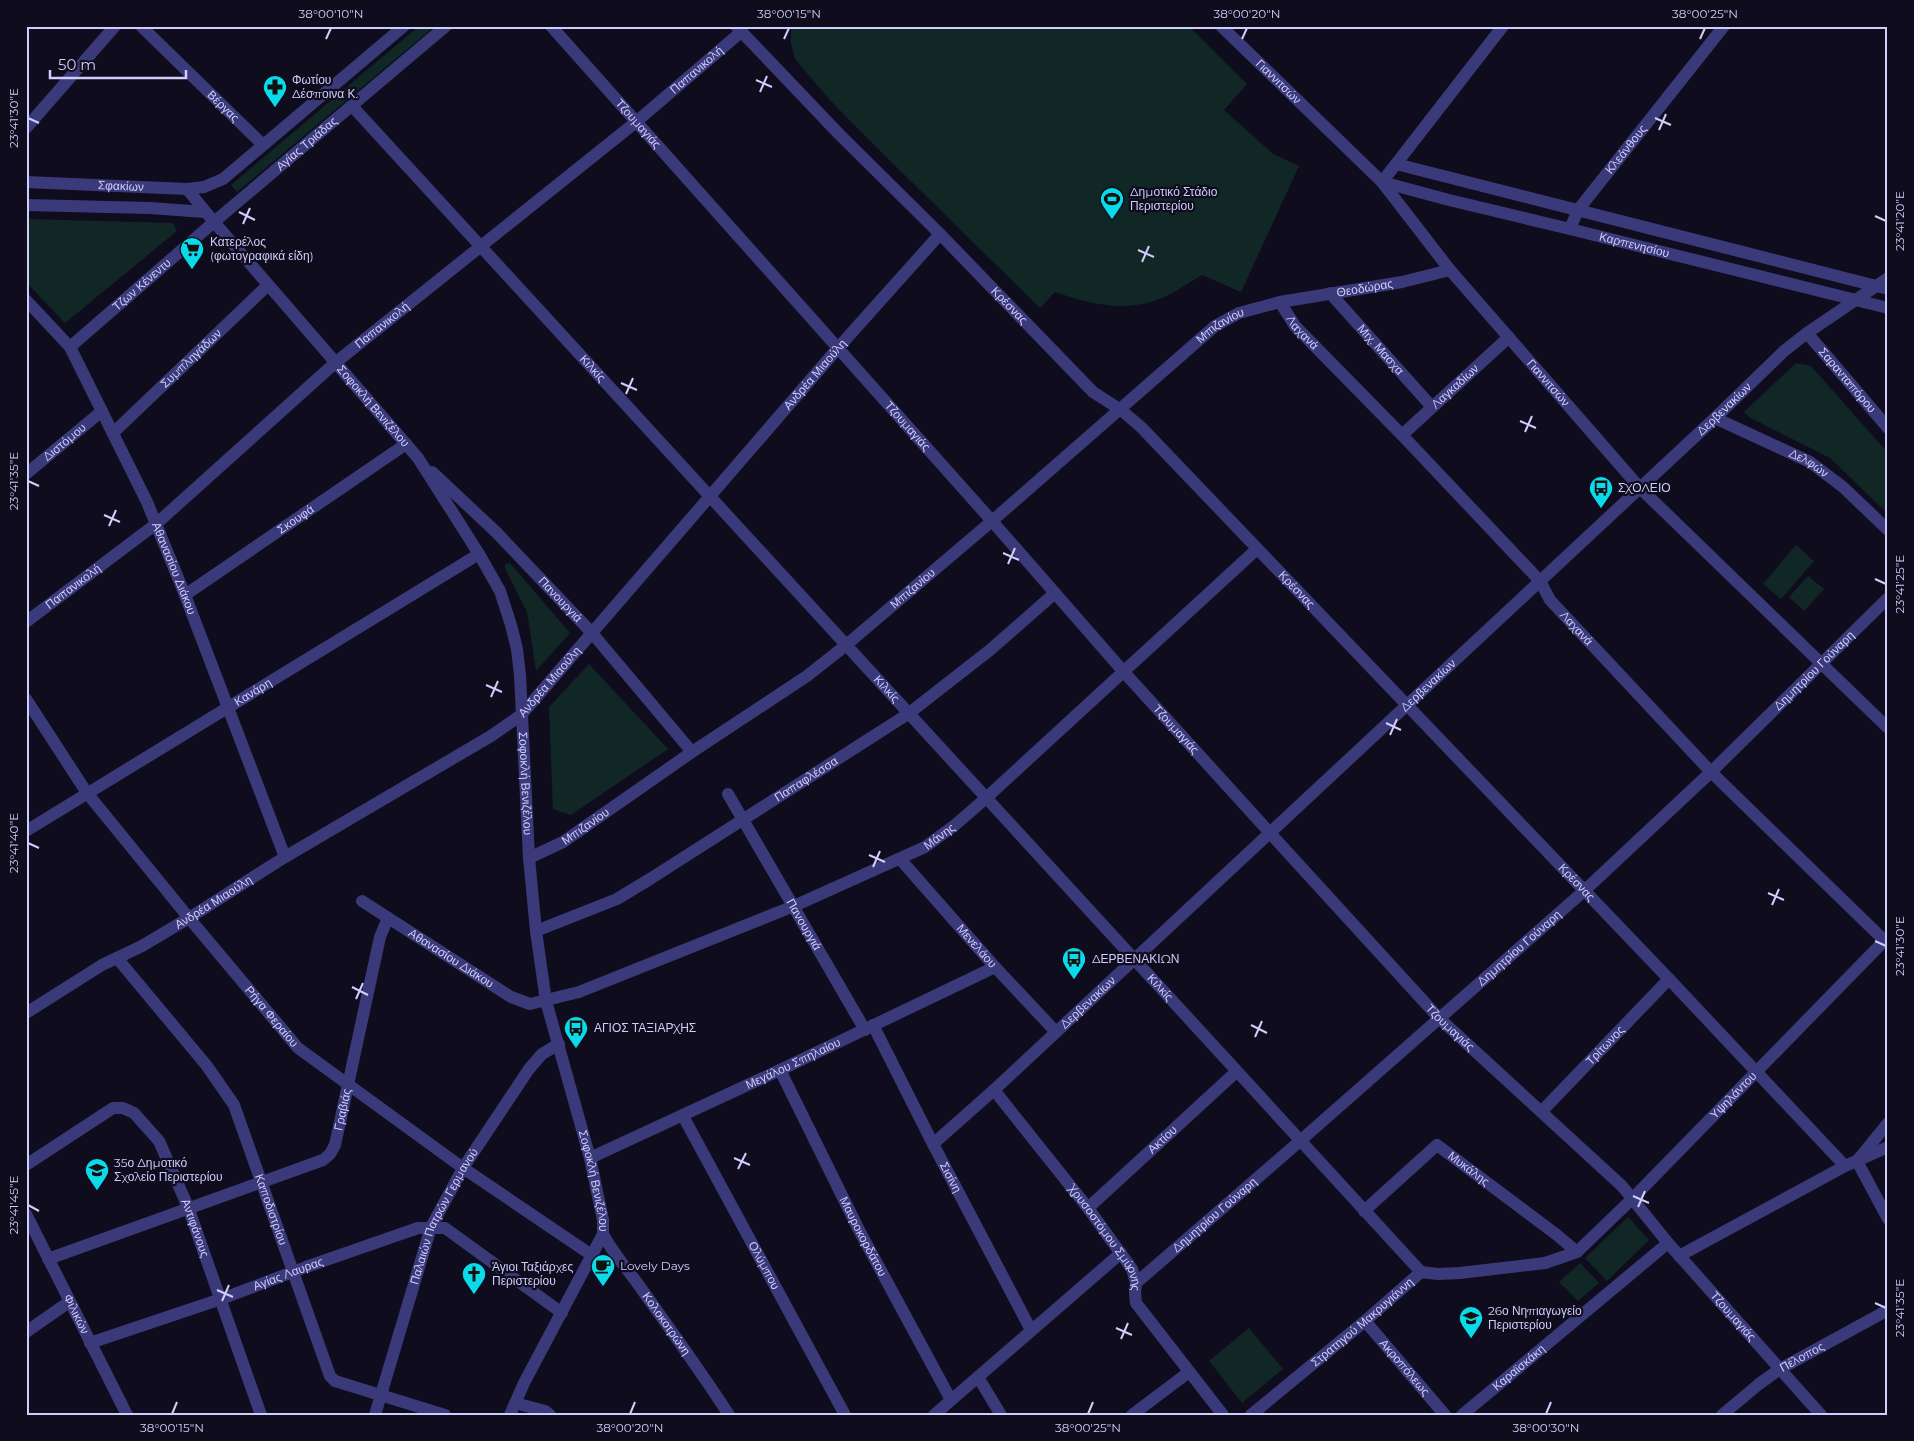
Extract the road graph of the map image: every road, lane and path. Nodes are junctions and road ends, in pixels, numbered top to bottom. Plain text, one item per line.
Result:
1 (115, 26) edge
2 (141, 26) edge
3 (404, 26) edge
4 (446, 26) edge
5 (552, 26) edge
6 (1221, 26) edge
7 (1503, 26) edge
8 (1724, 26) edge
9 (738, 29) edge
10 (352, 106) junction
11 (636, 122) junction
12 (26, 128) edge
13 (263, 145) junction
14 (1396, 164) junction
15 (26, 182) edge
16 (1382, 182) junction
17 (187, 189) junction
18 (26, 204) edge
19 (1578, 210) junction
20 (205, 212) junction
21 (214, 222) junction
22 (1570, 229) junction
23 (940, 234) junction
24 (480, 246) junction
25 (1450, 270) junction
26 (1888, 278) edge
27 (268, 286) junction
28 (1874, 286) junction
29 (1888, 289) edge
30 (1330, 293) junction
31 (26, 300) edge
32 (1855, 300) junction
33 (1280, 302) junction
34 (1888, 308) edge
35 (1807, 333) junction
36 (1509, 336) junction
37 (70, 347) junction
38 (838, 348) junction
39 (335, 363) junction
40 (1432, 407) junction
41 (1121, 410) junction
42 (102, 411) junction
43 (1715, 418) junction
44 (1888, 428) edge
45 (113, 433) junction
46 (1402, 435) junction
47 (406, 444) junction
48 (418, 458) junction
49 (26, 474) edge
50 (1640, 488) junction
51 (709, 497) junction
52 (992, 521) junction
53 (156, 524) junction
54 (1888, 530) edge
55 (1257, 549) junction
56 (479, 554) junction
57 (1540, 581) junction
58 (1055, 593) junction
59 (185, 595) junction
60 (1888, 598) edge
61 (26, 622) edge
62 (592, 633) junction
63 (846, 646) junction
64 (1822, 664) junction
65 (1123, 671) junction
66 (26, 699) edge
67 (1407, 705) junction
68 (227, 708) junction
69 (908, 714) junction
70 (521, 715) junction
71 (1888, 728) edge
72 (692, 752) junction
73 (1711, 772) junction
74 (87, 793) junction
75 (728, 794) dead end
76 (985, 799) junction
77 (743, 820) junction
78 (26, 831) edge
79 (1270, 833) junction
80 (285, 856) junction
81 (529, 858) junction
82 (900, 859) junction
83 (1584, 890) junction
84 (362, 901) dead end
85 (794, 906) junction
86 (189, 918) junction
87 (388, 918) junction
88 (536, 931) junction
89 (1887, 940) edge
90 (117, 958) junction
91 (1133, 960) junction
92 (995, 967) junction
93 (1669, 979) junction
94 (546, 1001) junction
95 (26, 1013) edge
96 (1439, 1018) junction
97 (869, 1027) junction
98 (1056, 1032) junction
99 (559, 1044) junction
100 (780, 1070) junction
101 (1236, 1072) junction
102 (1757, 1072) junction
103 (348, 1082) junction
104 (994, 1090) junction
105 (1542, 1111) junction
106 (683, 1116) junction
107 (1888, 1123) edge
108 (1300, 1142) junction
109 (933, 1144) junction
110 (1888, 1147) edge
111 (590, 1158) junction
112 (1857, 1161) junction
113 (26, 1165) edge
114 (1845, 1166) junction
115 (463, 1168) junction
116 (262, 1182) junction
117 (1632, 1200) junction
118 (188, 1208) junction
119 (1088, 1208) junction
120 (1364, 1211) junction
121 (26, 1214) edge
122 (1888, 1219) edge
123 (431, 1227) junction
124 (603, 1234) junction
125 (1668, 1243) junction
126 (1576, 1252) junction
127 (1121, 1253) junction
128 (592, 1256) junction
129 (1679, 1256) junction
130 (48, 1259) junction
131 (292, 1272) junction
132 (1421, 1272) junction
133 (1136, 1283) junction
134 (221, 1299) junction
135 (69, 1302) junction
136 (1888, 1310) edge
137 (562, 1314) junction
138 (1365, 1321) junction
139 (1031, 1330) junction
140 (26, 1332) edge
141 (90, 1343) junction
142 (1780, 1369) junction
143 (1189, 1372) junction
144 (978, 1377) junction
145 (381, 1396) junction
146 (951, 1400) junction
147 (512, 1409) edge
148 (127, 1415) edge
149 (261, 1415) edge
150 (375, 1415) edge
151 (444, 1415) edge
152 (550, 1415) edge
153 (729, 1415) edge
154 (845, 1415) edge
155 (934, 1415) edge
156 (1001, 1415) edge
157 (1132, 1415) edge
158 (1223, 1415) edge
159 (1251, 1415) edge
160 (1445, 1415) edge
161 (1462, 1415) edge
162 (1722, 1415) edge
163 (1821, 1415) edge

1 - 12 street
2 - 13 street, Βέργας
3 - 13 street
4 - 10 street, Αγίας Τριάδας
5 - 11 street, Τζουμαγιάς
6 - 16 street, Γιαννιτσών
7 - 14 street
8 - 19 street, Κλεάνθους
9 - 11 street, Παπανικολή
9 - 23 street, Κρέσνας
10 - 21 street, Αγίας Τριάδας
10 - 24 street, Κιλκίς
11 - 24 street, Παπανικολή
11 - 38 street, Τζουμαγιάς
13 - 17 street
14 - 16 street
14 - 19 street, Καρπενησίου
15 - 17 street, Σφακίων
16 - 22 street, Καρπενησίου
16 - 25 street, Γιαννιτσών
17 - 20 street
18 - 20 street, Σφακίων
19 - 22 street, Κλεάνθους
19 - 28 street, Καρπενησίου
20 - 21 street
21 - 27 street, Σοφοκλή Βενιζέλου
21 - 37 street, Τζων Κένεντυ
22 - 32 street, Καρπενησίου
23 - 38 street, Ανδρέα Μιαούλη
23 - 41 street, Κρέσνας
24 - 39 street, Παπανικολή
24 - 51 street, Κιλκίς
25 - 30 street, Θεοδώρας
25 - 36 street, Γιαννιτσών
26 - 28 street, Δερβενακίων
27 - 39 street, Σοφοκλή Βενιζέλου
27 - 45 street, Συμπληγάδων
28 - 29 street, Καρπενησίου
28 - 32 street, Δερβενακίων
30 - 33 street, Θεοδώρας
30 - 40 street, Μιχ. Μασχα
31 - 37 street, Αθανασίου Διάκου
32 - 34 street, Καρπενησίου
32 - 35 street, Δερβενακίων
33 - 41 street, Μπιζανίου
33 - 46 street, Λαχανά
35 - 43 street, Δερβενακίων
35 - 44 street, Σαρανταπόρου
36 - 40 street, Λαγκαδίων
36 - 50 street, Γιαννιτσών
37 - 42 street, Αθανασίου Διάκου
38 - 51 street, Ανδρέα Μιαούλη
38 - 52 street, Τζουμαγιάς
39 - 47 street, Σοφοκλή Βενιζέλου
39 - 53 street, Παπανικολή
40 - 46 street, Λαγκαδίων
41 - 52 street, Μπιζανίου
41 - 55 street, Κρέσνας
42 - 45 street, Αθανασίου Διάκου
42 - 49 street, Διστόμου
43 - 50 street, Δερβενακίων
43 - 54 street, Δελφών
45 - 53 street, Αθανασίου Διάκου
46 - 57 street, Λαχανά
47 - 48 street, Σοφοκλή Βενιζέλου
47 - 59 street, Σκουφά
48 - 56 street, Σοφοκλή Βενιζέλου
48 - 62 street, Πανουργιά
50 - 57 street, Δερβενακίων
50 - 64 street, Γιαννιτσών
51 - 62 street, Ανδρέα Μιαούλη
51 - 63 street, Κιλκίς
52 - 58 street, Τζουμαγιάς
52 - 63 street, Μπιζανίου
53 - 59 street, Αθανασίου Διάκου
53 - 61 street, Παπανικολή
55 - 65 street, Μάνης
55 - 67 street, Κρέσνας
56 - 68 street, Κανάρη
56 - 70 street, Σοφοκλή Βενιζέλου
57 - 67 street, Δερβενακίων
57 - 73 street, Λαχανά
58 - 65 street, Τζουμαγιάς
58 - 69 street, Παπαφλέσσα
59 - 68 street, Αθανασίου Διάκου
60 - 64 street, Δημητρίου Γούναρη
62 - 70 street, Ανδρέα Μιαούλη
62 - 72 street, Πανουργιά
63 - 69 street, Κιλκίς
63 - 72 street, Μπιζανίου
64 - 71 street, Γιαννιτσών
64 - 73 street, Δημητρίου Γούναρη
65 - 76 street, Μάνης
65 - 79 street, Τζουμαγιάς
66 - 74 street, Ρήγα Φεραίου
67 - 79 street, Δερβενακίων
67 - 83 street, Κρέσνας
68 - 74 street, Κανάρη
68 - 80 street, Αθανασίου Διάκου
69 - 76 street, Κιλκίς
69 - 77 street, Παπαφλέσσα
70 - 80 street, Ανδρέα Μιαούλη
70 - 81 street, Σοφοκλή Βενιζέλου
72 - 81 street, Μπιζανίου
73 - 83 street, Δημητρίου Γούναρη
73 - 89 street, Λαχανά
74 - 78 street, Κανάρη
74 - 86 street, Ρήγα Φεραίου
75 - 77 street, Πανουργιά
76 - 82 street, Μάνης
76 - 91 street, Κιλκίς
77 - 85 street, Πανουργιά
77 - 88 street, Παπαφλέσσα
79 - 91 street, Δερβενακίων
79 - 96 street, Τζουμαγιάς
80 - 86 street, Ανδρέα Μιαούλη
81 - 88 street, Σοφοκλή Βενιζέλου
82 - 85 street, Μάνης
82 - 92 street, Μενελάου
83 - 93 street, Κρέσνας
83 - 96 street, Δημητρίου Γούναρη
84 - 87 street, Αθανασίου Διάκου
85 - 94 street, Μάνης
85 - 97 street, Πανουργιά
86 - 90 street, Ανδρέα Μιαούλη
86 - 103 street, Ρήγα Φεραίου
87 - 94 street, Αθανασίου Διάκου
87 - 103 street, Γραβιάς
88 - 94 street, Σοφοκλή Βενιζέλου
89 - 102 street, Υψηλάντου
90 - 95 street, Ανδρέα Μιαούλη
90 - 116 street, Καποδιστρίου
91 - 98 street, Δερβενακίων
91 - 101 street, Κιλκίς
92 - 97 street, Μεγάλου Σπηλαίου
92 - 98 street, Μενελάου
93 - 102 street, Κρέσνας
93 - 105 street, Τρίτωνος
94 - 99 street, Σοφοκλή Βενιζέλου
96 - 105 street, Τζουμαγιάς
96 - 108 street, Δημητρίου Γούναρη
97 - 100 street, Μεγάλου Σπηλαίου
97 - 109 street, Σισίνη
98 - 104 street, Δερβενακίων
99 - 111 street, Σοφοκλή Βενιζέλου
99 - 115 street, Παλαιών Πατρών Γερμανού
100 - 106 street, Μεγάλου Σπηλαίου
100 - 146 street, Μαυροκορδάτου
101 - 108 street, Κιλκίς
101 - 119 street, Ακτίου
102 - 114 street, Κρέσνας
102 - 117 street, Υψηλάντου
103 - 115 street, Ρήγα Φεραίου
103 - 116 street, Γραβιάς
104 - 109 street, Δερβενακίων
104 - 119 street, Χρυσοστόμου Σμύρνης
105 - 117 street, Τζουμαγιάς
106 - 111 street, Μεγάλου Σπηλαίου
106 - 154 street, Ολύμπου
107 - 112 street
108 - 120 street, Κιλκίς
108 - 133 street, Δημητρίου Γούναρη
109 - 139 street, Σισίνη
110 - 112 street
111 - 124 street, Σοφοκλή Βενιζέλου
112 - 114 street
112 - 122 street
113 - 118 street, Αντιφάνους
114 - 129 street
115 - 123 street, Παλαιών Πατρών Γερμανού
115 - 128 street, Ρήγα Φεραίου
116 - 118 street, Γραβιάς
116 - 131 street, Καποδιστρίου
117 - 125 street, Τζουμαγιάς
117 - 126 street, Υψηλάντου
118 - 130 street, Γραβιάς
118 - 134 street, Αντιφάνους
119 - 127 street, Χρυσοστόμου Σμύρνης
120 - 126 street, Μυκάλης
120 - 132 street, Κιλκίς
121 - 130 street, Φιλικών
123 - 131 street, Αγίας Λαυρας
123 - 137 street
123 - 145 street, Παλαιών Πατρών Γερμανού
124 - 128 street, Σοφοκλή Βενιζέλου
124 - 153 street, Κολοκοτρώνη
125 - 129 street, Τζουμαγιάς
125 - 161 street, Καραϊσκάκη
126 - 132 street, Στρατηγού Μακρυγιάννη
127 - 133 street, Χρυσοστόμου Σμύρνης
127 - 139 street
128 - 137 street, Σοφοκλή Βενιζέλου
129 - 142 street, Τζουμαγιάς
130 - 135 street, Φιλικών
131 - 134 street, Αγίας Λαυρας
131 - 145 street, Καποδιστρίου
132 - 138 street, Στρατηγού Μακρυγιάννη
133 - 143 street, Χρυσοστόμου Σμύρνης
134 - 141 street, Αγίας Λαυρας
134 - 149 street, Αντιφάνους
135 - 140 street
135 - 141 street, Φιλικών
136 - 142 street, Πέλοπος
137 - 147 street, Σοφοκλή Βενιζέλου
138 - 159 street, Στρατηγού Μακρυγιάννη
138 - 160 street, Ακροπόλεως
139 - 144 street
141 - 148 street, Φιλικών
142 - 162 street, Πέλοπος
142 - 163 street, Τζουμαγιάς
143 - 157 street
143 - 158 street, Χρυσοστόμου Σμύρνης
144 - 146 street
144 - 156 street
145 - 150 street, Παλαιών Πατρών Γερμανού
145 - 151 street, Καποδιστρίου
146 - 155 street
147 - 152 street

